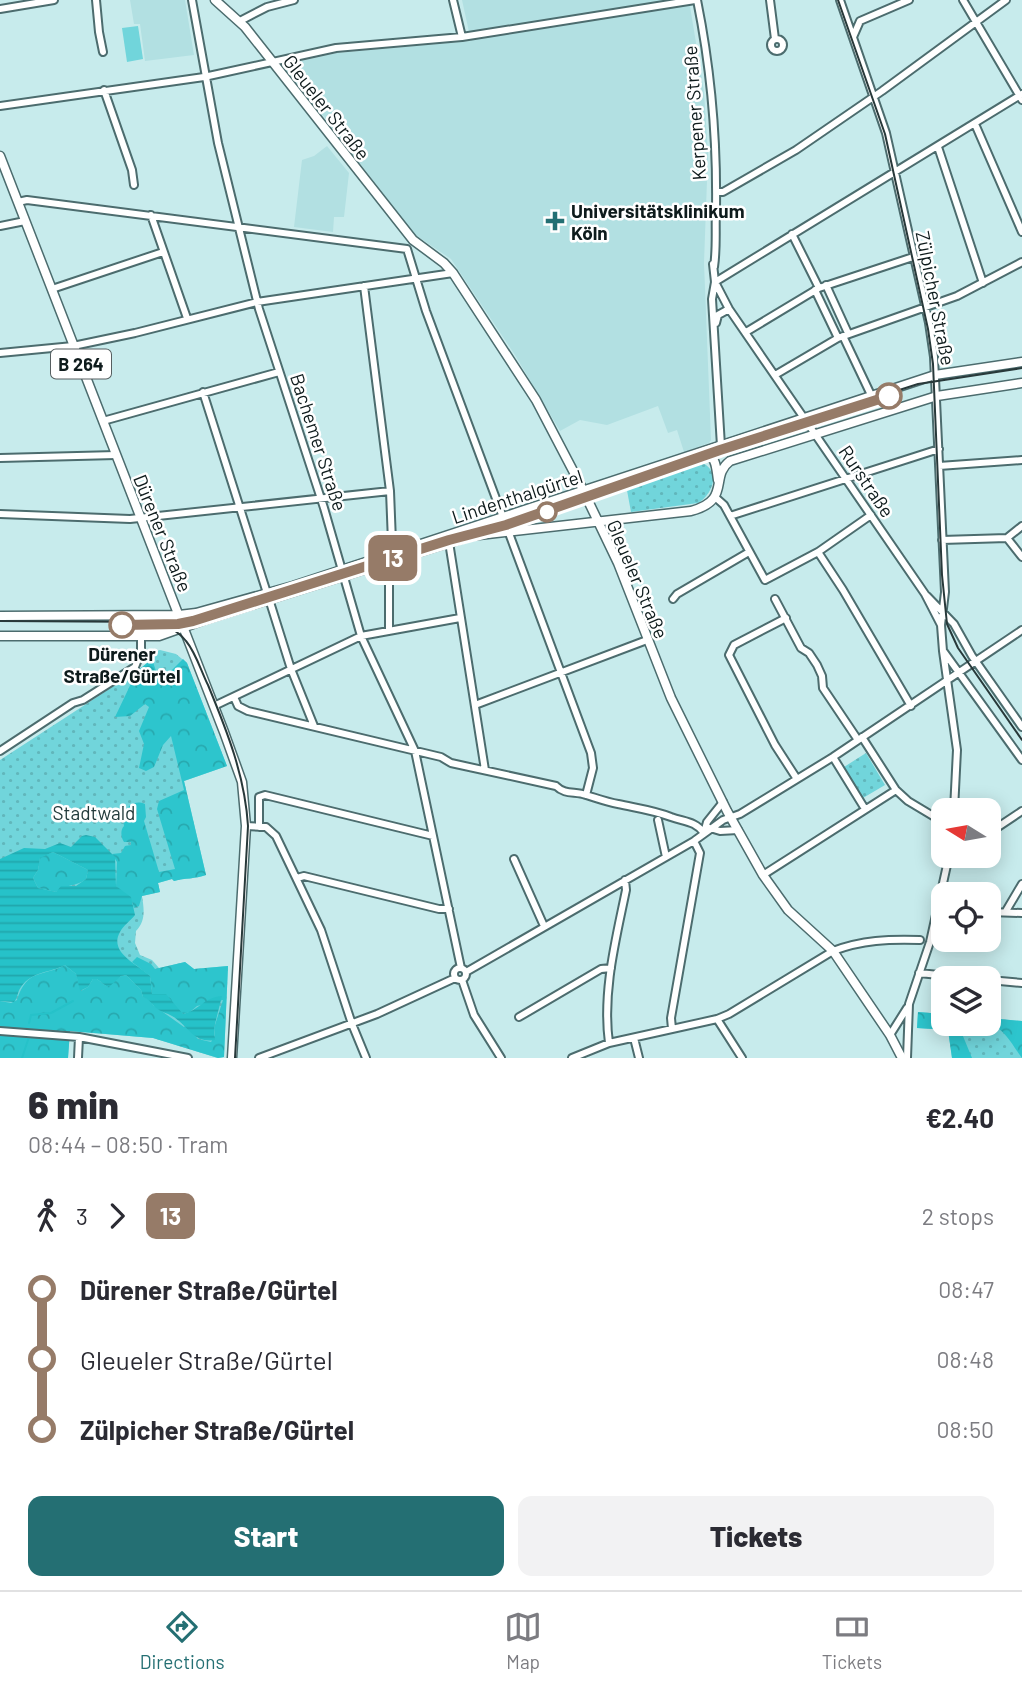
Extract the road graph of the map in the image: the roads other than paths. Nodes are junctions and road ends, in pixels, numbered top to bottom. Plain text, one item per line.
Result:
1 (54, 0) edge
2 (96, 0) edge
3 (192, 0) edge
4 (215, 0) edge
5 (294, 0) edge
6 (453, 0) edge
7 (696, 0) edge
8 (770, 0) edge
9 (840, 0) edge
10 (909, 0) edge
11 (963, 0) edge
12 (1006, 0) edge
13 (0, 9) edge
14 (240, 21) junction
15 (976, 22) junction
16 (462, 37) junction
17 (853, 37) junction
18 (775, 39) dead end
19 (103, 52) dead end
20 (272, 62) junction
21 (204, 77) junction
22 (104, 90) junction
23 (874, 96) junction
24 (1021, 97) edge
25 (0, 106) edge
26 (975, 124) junction
27 (938, 146) junction
28 (0, 156) edge
29 (894, 173) junction
30 (134, 185) dead end
31 (716, 192) junction
32 (18, 202) junction
33 (151, 215) junction
34 (25, 221) junction
35 (0, 226) edge
36 (239, 227) junction
37 (1022, 232) edge
38 (792, 234) junction
39 (413, 240) junction
40 (407, 249) junction
41 (163, 253) junction
42 (913, 257) junction
43 (1022, 262) edge
44 (453, 273) junction
45 (415, 280) junction
46 (715, 282) junction
47 (983, 283) junction
48 (364, 286) junction
49 (820, 288) junction
50 (52, 289) junction
51 (257, 302) junction
52 (926, 307) junction
53 (729, 309) junction
54 (187, 318) junction
55 (715, 329) junction
56 (746, 332) junction
57 (843, 336) junction
58 (73, 346) junction
59 (0, 354) edge
60 (1022, 362) edge
61 (279, 372) junction
62 (775, 375) junction
63 (936, 375) junction
64 (1022, 383) edge
65 (204, 392) junction
66 (937, 396) junction
67 (872, 397) junction
68 (806, 419) junction
69 (103, 421) junction
70 (816, 434) junction
71 (720, 446) junction
72 (939, 449) junction
73 (703, 452) junction
74 (116, 455) junction
75 (0, 458) edge
76 (1022, 460) edge
77 (939, 466) junction
78 (847, 479) junction
79 (719, 487) junction
80 (390, 491) junction
81 (583, 491) junction
82 (715, 497) junction
83 (321, 498) junction
84 (239, 506) junction
85 (0, 514) edge
86 (871, 515) junction
87 (730, 516) junction
88 (503, 517) junction
89 (141, 518) junction
90 (597, 522) junction
91 (1022, 526) edge
92 (508, 531) junction
93 (1007, 538) junction
94 (942, 540) junction
95 (449, 542) junction
96 (750, 552) junction
97 (818, 552) junction
98 (1022, 557) edge
99 (390, 558) junction
100 (342, 573) junction
101 (925, 594) junction
102 (268, 596) junction
103 (775, 599) dead end
104 (673, 600) dead end
105 (943, 612) junction
106 (0, 615) edge
107 (179, 615) junction
108 (460, 618) junction
109 (786, 618) junction
110 (941, 625) junction
111 (184, 628) junction
112 (1022, 630) edge
113 (389, 631) junction
114 (0, 636) edge
115 (361, 636) junction
116 (141, 637) junction
117 (647, 640) junction
118 (943, 651) junction
119 (976, 662) junction
120 (291, 669) junction
121 (561, 672) junction
122 (960, 674) junction
123 (946, 683) junction
124 (234, 697) junction
125 (475, 705) junction
126 (214, 706) junction
127 (911, 706) junction
128 (314, 726) junction
129 (1022, 727) edge
130 (860, 739) junction
131 (0, 751) edge
132 (415, 751) junction
133 (833, 757) junction
134 (1022, 760) edge
135 (485, 770) junction
136 (797, 779) junction
137 (896, 790) junction
138 (586, 795) junction
139 (955, 798) edge
140 (723, 802) junction
141 (865, 809) junction
142 (1022, 811) edge
143 (931, 815) edge
144 (731, 817) junction
145 (658, 820) dead end
146 (1001, 824) edge
147 (246, 826) junction
148 (259, 827) junction
149 (738, 830) junction
150 (707, 831) junction
151 (433, 836) junction
152 (694, 841) junction
153 (666, 858) junction
154 (514, 859) dead end
155 (946, 868) edge
156 (763, 875) junction
157 (297, 878) junction
158 (625, 880) junction
159 (1022, 884) edge
160 (449, 909) junction
161 (1001, 911) edge
162 (1006, 911) junction
163 (1022, 914) edge
164 (544, 926) junction
165 (920, 940) dead end
166 (833, 951) junction
167 (611, 968) junction
168 (463, 970) junction
169 (919, 973) junction
170 (931, 974) edge
171 (459, 979) junction
172 (1001, 981) edge
173 (1022, 983) edge
174 (909, 1004) junction
175 (519, 1017) dead end
176 (717, 1019) junction
177 (352, 1024) junction
178 (672, 1030) junction
179 (0, 1031) edge
180 (890, 1035) junction
181 (79, 1037) junction
182 (635, 1038) junction
183 (609, 1043) junction
184 (78, 1058) edge
185 (188, 1058) edge
186 (232, 1058) edge
187 (258, 1058) edge
188 (366, 1058) edge
189 (501, 1058) edge
190 (572, 1058) edge
191 (639, 1058) edge
192 (742, 1058) edge
193 (905, 1058) edge

1 - 13 street
2 - 19 street
3 - 21 street, Bachemer Straße
4 - 14 main road, Gleueler Straße
5 - 14 street
6 - 16 street
7 - 16 street
7 - 31 street, Kerpener Straße
8 - 18 street
9 - 17 street, Zülpicher Straße
10 - 17 street
11 - 15 street
12 - 15 street
14 - 20 main road, Gleueler Straße
15 - 23 street
15 - 24 street
16 - 20 street
17 - 23 street, Zülpicher Straße
20 - 21 street
20 - 39 main road, Gleueler Straße
21 - 22 street
21 - 36 street, Bachemer Straße
22 - 25 street
22 - 30 street
23 - 29 street, Zülpicher Straße
23 - 31 street
24 - 26 street
26 - 27 street
26 - 37 street
27 - 29 street
27 - 47 street
28 - 32 main road, Dürener Straße / B 264
29 - 38 street
29 - 42 street, Zülpicher Straße
31 - 46 street, Kerpener Straße
32 - 33 street
32 - 34 main road, Dürener Straße / B 264
33 - 36 street
33 - 41 street
34 - 35 street
34 - 50 main road, Dürener Straße / B 264
36 - 40 street
36 - 51 street, Bachemer Straße
38 - 46 street
38 - 49 street
39 - 40 street
39 - 44 main road, Gleueler Straße
40 - 45 street
41 - 50 street
41 - 54 street
42 - 49 street
42 - 52 street, Zülpicher Straße
43 - 47 street
44 - 45 street
44 - 81 main road, Gleueler Straße
45 - 48 street
45 - 88 street
46 - 53 street, Rurstraße
46 - 55 street, Kerpener Straße
47 - 52 street
48 - 51 street
48 - 80 street
49 - 56 street
49 - 57 street
49 - 57 street
50 - 58 main road, Dürener Straße / B 264
51 - 54 street
51 - 61 street, Bachemer Straße
52 - 57 street
52 - 63 street, Zülpicher Straße
53 - 55 street
53 - 56 street, Rurstraße
54 - 58 street
55 - 71 street, Kerpener Straße
56 - 62 street, Rurstraße
57 - 62 street
57 - 67 street
58 - 59 street
58 - 69 main road, Dürener Straße / B 264
60 - 63 main road, Lindenthalgürtel
61 - 65 street
61 - 83 street, Bachemer Straße
62 - 68 street, Rurstraße
63 - 66 street, Zülpicher Straße
63 - 67 main road, Lindenthalgürtel
64 - 66 main road
65 - 69 street
65 - 84 street
66 - 70 main road
66 - 72 street, Zülpicher Straße
67 - 68 main road, Lindenthalgürtel
68 - 70 street, Rurstraße
68 - 71 main road, Lindenthalgürtel
69 - 74 main road, Dürener Straße / B 264
70 - 78 street, Rurstraße
70 - 79 main road
71 - 73 main road, Lindenthalgürtel
71 - 79 main road
72 - 77 street, Zülpicher Straße
72 - 78 street
73 - 79 main road
73 - 81 main road, Lindenthalgürtel
74 - 75 street
74 - 89 main road, Dürener Straße / B 264
76 - 77 street
77 - 94 street, Zülpicher Straße
78 - 86 street, Rurstraße
78 - 87 street
79 - 82 main road
80 - 83 street
80 - 99 street
81 - 88 main road, Lindenthalgürtel
81 - 90 main road, Gleueler Straße
82 - 87 street
82 - 90 main road, Lindenthalgürtel
83 - 84 street
83 - 100 street, Bachemer Straße
84 - 89 street
84 - 102 street
85 - 89 street
86 - 97 street
86 - 101 street, Rurstraße
87 - 96 street
88 - 92 street
88 - 99 main road, Lindenthalgürtel
89 - 107 main road, Dürener Straße / B 264
90 - 92 main road, Lindenthalgürtel
90 - 117 main road, Gleueler Straße
91 - 93 street
92 - 95 main road, Lindenthalgürtel
92 - 121 street
93 - 94 street
93 - 98 street
94 - 105 street, Zülpicher Straße
95 - 99 main road, Lindenthalgürtel
95 - 108 street
96 - 97 street
96 - 104 street
97 - 127 street
99 - 100 main road, Lindenthalgürtel
99 - 113 street
100 - 102 main road, Lindenthalgürtel
100 - 115 street, Bachemer Straße
101 - 105 street, Rurstraße
101 - 110 street, Rurstraße
102 - 107 main road, Lindenthalgürtel
102 - 111 main road, Lindenthalgürtel
102 - 120 street
103 - 109 street
105 - 110 street, Zülpicher Straße
105 - 119 street
106 - 107 main road, Lindenthalgürtel
107 - 111 main road, Dürener Straße / B 264
108 - 113 street
108 - 125 street
109 - 130 street
109 - 136 street
110 - 118 street, Zülpicher Straße
111 - 116 main road, Lindenthalgürtel
111 - 126 main road, Dürener Straße / B 264
112 - 119 street
113 - 115 street
114 - 116 main road, Lindenthalgürtel
115 - 120 street
115 - 132 street, Bachemer Straße
116 - 131 street
117 - 121 street
117 - 140 main road, Gleueler Straße
118 - 122 street
118 - 123 street, Zülpicher Straße
119 - 122 street
119 - 129 street
120 - 124 street
120 - 128 street
121 - 125 street
121 - 138 street
122 - 123 street
122 - 134 street
123 - 127 street
123 - 139 street, Zülpicher Straße
124 - 126 street
124 - 128 street
125 - 135 street
126 - 147 main road, Dürener Straße / B 264
127 - 130 street
128 - 132 street
130 - 133 street
130 - 137 street
132 - 135 street
132 - 151 street, Bachemer Straße
133 - 136 street
133 - 141 street
135 - 138 street
136 - 144 street
137 - 141 street
137 - 143 street
138 - 150 street
140 - 144 main road, Gleueler Straße
140 - 150 street
141 - 156 street
142 - 146 street
144 - 149 main road, Gleueler Straße
144 - 150 street
145 - 153 street
147 - 148 street
147 - 186 main road, Dürener Straße / B 264
148 - 151 street
148 - 157 street
149 - 150 street
149 - 156 main road, Gleueler Straße
150 - 152 street
151 - 160 street, Bachemer Straße
152 - 153 street
152 - 178 street
153 - 158 street
154 - 164 street
155 - 169 street
156 - 166 main road, Gleueler Straße
157 - 160 street
157 - 177 street
158 - 164 street
158 - 167 street
159 - 162 street
160 - 168 street, Bachemer Straße
161 - 162 street
162 - 163 street
164 - 168 street
165 - 166 street
166 - 176 street
166 - 180 main road, Gleueler Straße
167 - 175 street
167 - 183 street
168 - 171 street
168 - 171 street
169 - 170 street
169 - 174 street
171 - 177 street
171 - 189 street
172 - 173 street
174 - 180 street
174 - 193 street
176 - 178 street
176 - 192 street
177 - 187 street
177 - 188 street
178 - 182 street
179 - 181 street
180 - 193 main road, Gleueler Straße
181 - 184 street
181 - 185 street
182 - 183 street
182 - 191 street
183 - 190 street

